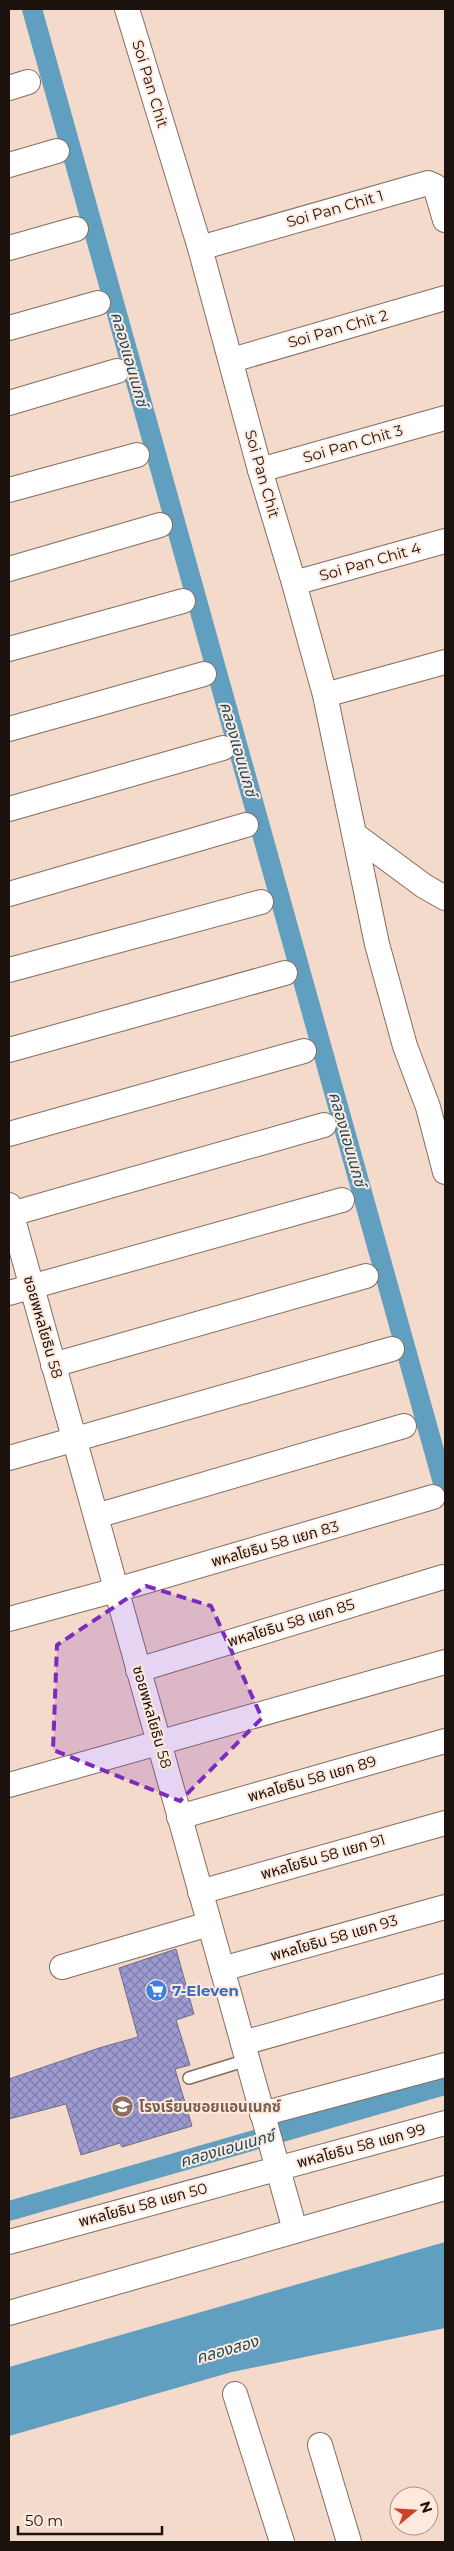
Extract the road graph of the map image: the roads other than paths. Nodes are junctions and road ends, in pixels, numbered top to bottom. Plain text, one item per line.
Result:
1 (127, 9) edge
2 (57, 151) dead end
3 (9, 165) edge
4 (445, 220) edge
5 (76, 229) dead end
6 (9, 248) edge
7 (200, 248) junction
8 (445, 298) edge
9 (98, 303) dead end
10 (9, 328) edge
11 (232, 360) junction
12 (117, 372) dead end
13 (9, 404) edge
14 (445, 418) edge
15 (136, 455) dead end
16 (260, 470) junction
17 (9, 490) edge
18 (160, 525) dead end
19 (445, 541) edge
20 (9, 569) edge
21 (294, 583) junction
22 (183, 601) dead end
23 (9, 649) edge
24 (445, 662) edge
25 (204, 674) dead end
26 (324, 695) junction
27 (9, 729) edge
28 (223, 748) dead end
29 (9, 809) edge
30 (246, 825) dead end
31 (355, 835) junction
32 (9, 894) edge
33 (445, 898) edge
34 (261, 902) dead end
35 (9, 970) edge
36 (285, 973) dead end
37 (9, 1050) edge
38 (304, 1052) dead end
39 (436, 1104) edge
40 (324, 1125) dead end
41 (9, 1134) edge
42 (445, 1172) edge
43 (342, 1200) dead end
44 (10, 1209) edge
45 (366, 1276) dead end
46 (31, 1286) junction
47 (9, 1292) edge
48 (392, 1349) dead end
49 (54, 1365) junction
50 (404, 1426) dead end
51 (74, 1439) junction
52 (9, 1458) edge
53 (433, 1497) dead end
54 (96, 1516) junction
55 (443, 1577) dead end
56 (116, 1590) junction
57 (9, 1619) edge
58 (445, 1662) edge
59 (138, 1670) junction
60 (445, 1742) edge
61 (159, 1744) junction
62 (9, 1784) edge
63 (179, 1816) junction
64 (445, 1823) edge
65 (200, 1892) junction
66 (445, 1907) edge
67 (210, 1924) junction
68 (62, 1967) dead end
69 (222, 1969) junction
70 (445, 1986) edge
71 (245, 2051) junction
72 (445, 2064) edge
73 (189, 2078) dead end
74 (445, 2123) edge
75 (269, 2139) junction
76 (445, 2188) edge
77 (295, 2230) junction
78 (9, 2242) edge
79 (9, 2313) edge
80 (235, 2394) dead end
81 (320, 2445) dead end
82 (282, 2542) edge
83 (349, 2542) edge

1 - 7 street, Soi Pan Chit
2 - 3 street
4 - 7 street, Soi Pan Chit 1
5 - 6 street
7 - 11 street, Soi Pan Chit
8 - 11 street, Soi Pan Chit 2
9 - 10 street
11 - 16 street, Soi Pan Chit
12 - 13 street
14 - 16 street, Soi Pan Chit 3
15 - 17 street
16 - 21 street, Soi Pan Chit
18 - 20 street
19 - 21 street, Soi Pan Chit 4
21 - 26 street, Soi Pan Chit
22 - 23 street
24 - 26 street
25 - 27 street
26 - 31 street, Soi Pan Chit
28 - 29 street
30 - 32 street
31 - 33 street
31 - 39 street, Soi Pan Chit
34 - 35 street
36 - 37 street
38 - 41 street
39 - 42 street, Soi Pan Chit
40 - 44 street
43 - 46 street
44 - 46 street, ซอยพหลโยธิน 58
45 - 49 street
46 - 47 street
46 - 49 street, ซอยพหลโยธิน 58
48 - 51 street
49 - 51 street, ซอยพหลโยธิน 58
50 - 54 street
51 - 52 street
51 - 54 street, ซอยพหลโยธิน 58
53 - 56 street, พหลโยธิน 58 แยก 83
54 - 56 street, ซอยพหลโยธิน 58
55 - 59 street, พหลโยธิน 58 แยก 85
56 - 57 street, พหลโยธิน 58 แยก 83
56 - 59 street, ซอยพหลโยธิน 58
58 - 61 street
59 - 61 street, ซอยพหลโยธิน 58
60 - 63 street, พหลโยธิน 58 แยก 89
61 - 62 street
61 - 63 street, ซอยพหลโยธิน 58
63 - 65 street, ซอยพหลโยธิน 58
64 - 65 street, พหลโยธิน 58 แยก 91
65 - 67 street, ซอยพหลโยธิน 58
66 - 69 street, พหลโยธิน 58 แยก 93
67 - 68 street
67 - 69 street, ซอยพหลโยธิน 58
69 - 71 street, ซอยพหลโยธิน 58
70 - 71 street
71 - 73 lane
71 - 75 street, ซอยพหลโยธิน 58
72 - 75 street
74 - 75 street, พหลโยธิน 58 แยก 99
75 - 77 street, ซอยพหลโยธิน 58
75 - 78 street, พหลโยธิน 58 แยก 50
76 - 77 street
77 - 79 street
80 - 82 street
81 - 83 street

